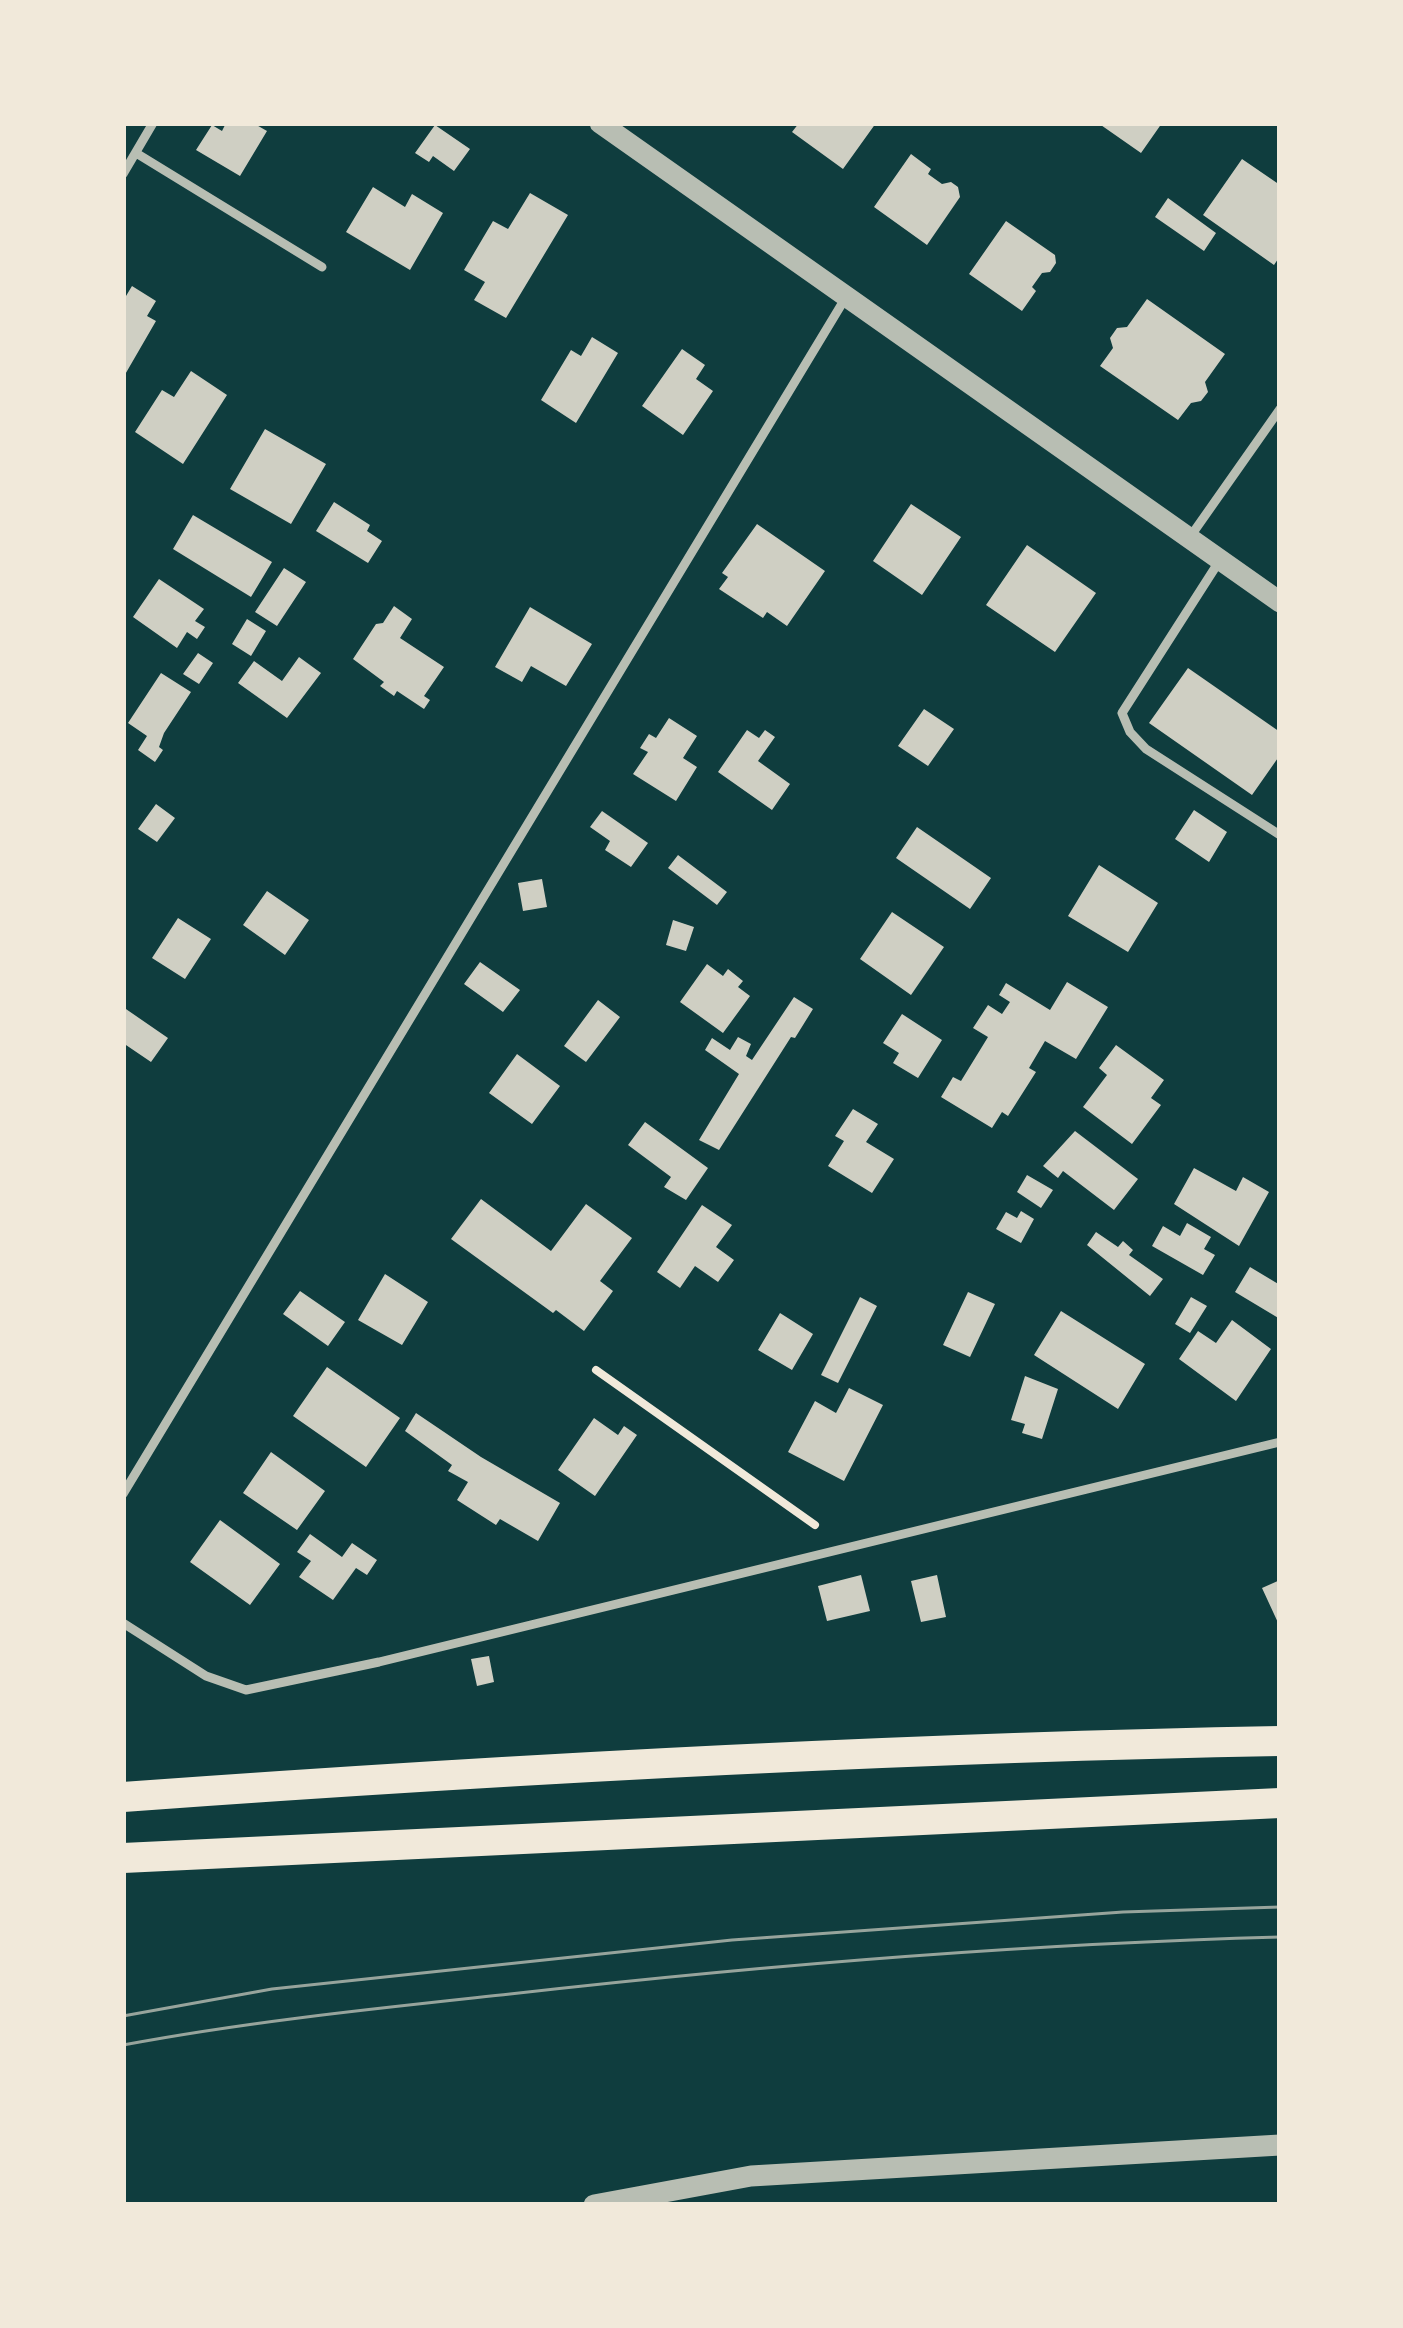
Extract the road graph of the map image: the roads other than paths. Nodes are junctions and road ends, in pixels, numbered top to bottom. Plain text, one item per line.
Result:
1 (153, 123) edge
2 (600, 123) edge
3 (136, 153) junction
4 (123, 174) edge
5 (322, 266) dead end
6 (847, 295) junction
7 (1280, 409) edge
8 (1189, 538) junction
9 (1220, 560) junction
10 (1280, 602) edge
11 (1280, 835) edge
12 (1280, 1442) edge
13 (123, 1494) edge
14 (123, 1623) edge
15 (1280, 1741) edge
16 (123, 1797) edge
17 (1280, 1803) edge
18 (123, 1858) edge
19 (1280, 2145) edge
20 (595, 2205) edge

1 - 3 lane
2 - 6 street
3 - 4 lane
3 - 5 lane
6 - 8 street
6 - 13 lane
7 - 8 lane
8 - 9 street
9 - 10 street
9 - 11 lane
12 - 14 lane
15 - 16 main road
17 - 18 main road
19 - 20 street

